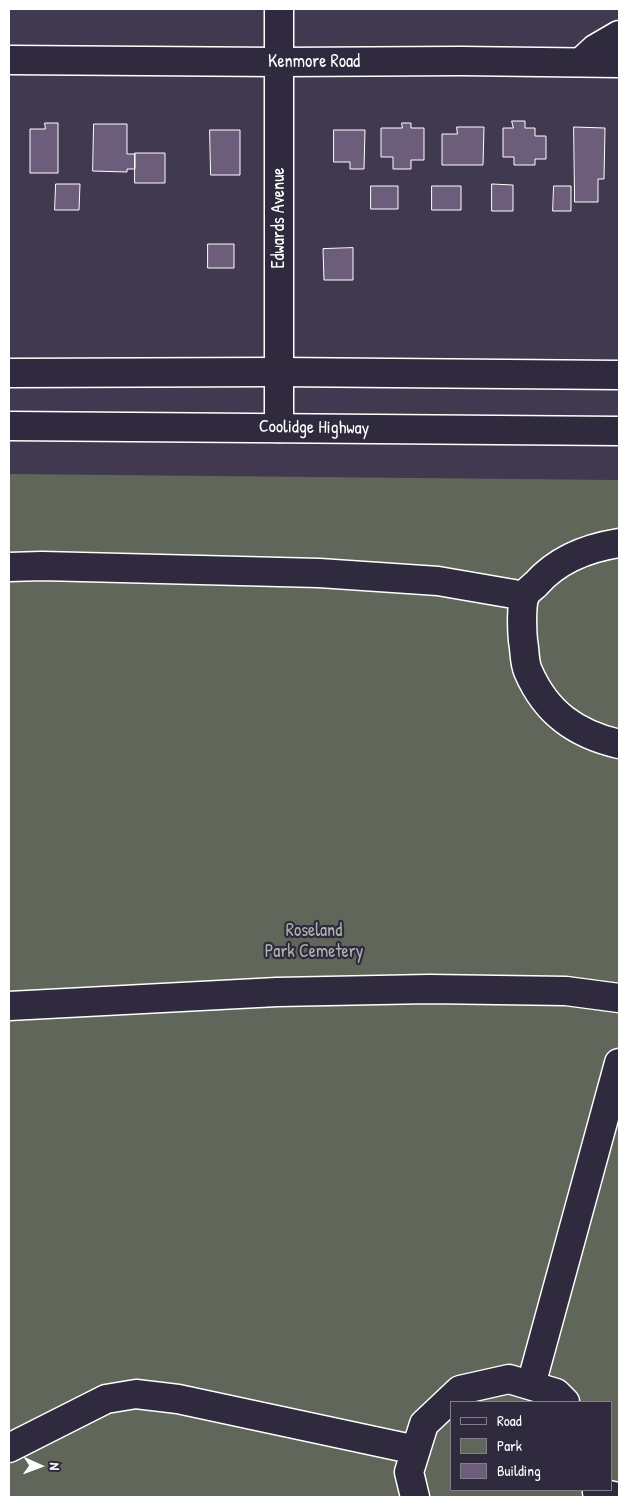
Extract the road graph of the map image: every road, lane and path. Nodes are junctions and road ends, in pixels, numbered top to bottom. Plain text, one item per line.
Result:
1 (279, 9) edge
2 (619, 35) edge
3 (9, 60) edge
4 (279, 62) junction
5 (581, 62) junction
6 (619, 63) edge
7 (278, 372) junction
8 (9, 373) edge
9 (619, 375) edge
10 (9, 426) edge
11 (278, 428) junction
12 (619, 431) edge
13 (619, 543) edge
14 (9, 567) edge
15 (525, 596) junction
16 (619, 744) edge
17 (619, 998) edge
18 (9, 1006) edge
19 (619, 1063) edge
20 (531, 1386) junction
21 (564, 1401) edge
22 (9, 1448) edge
23 (416, 1450) junction
24 (415, 1497) edge

1 - 4 main road, Edwards Avenue
2 - 5 main road
3 - 4 main road, Kenmore Road
4 - 5 main road, Kenmore Road
4 - 7 main road, Edwards Avenue
5 - 6 main road, Kenmore Road
7 - 8 main road
7 - 9 main road
7 - 11 main road, Edwards Avenue
10 - 11 main road, Coolidge Highway
11 - 12 main road, Coolidge Highway
13 - 15 main road
14 - 15 main road
15 - 16 main road
17 - 18 main road
19 - 20 main road
20 - 21 main road
20 - 23 main road
22 - 23 main road
23 - 24 main road

